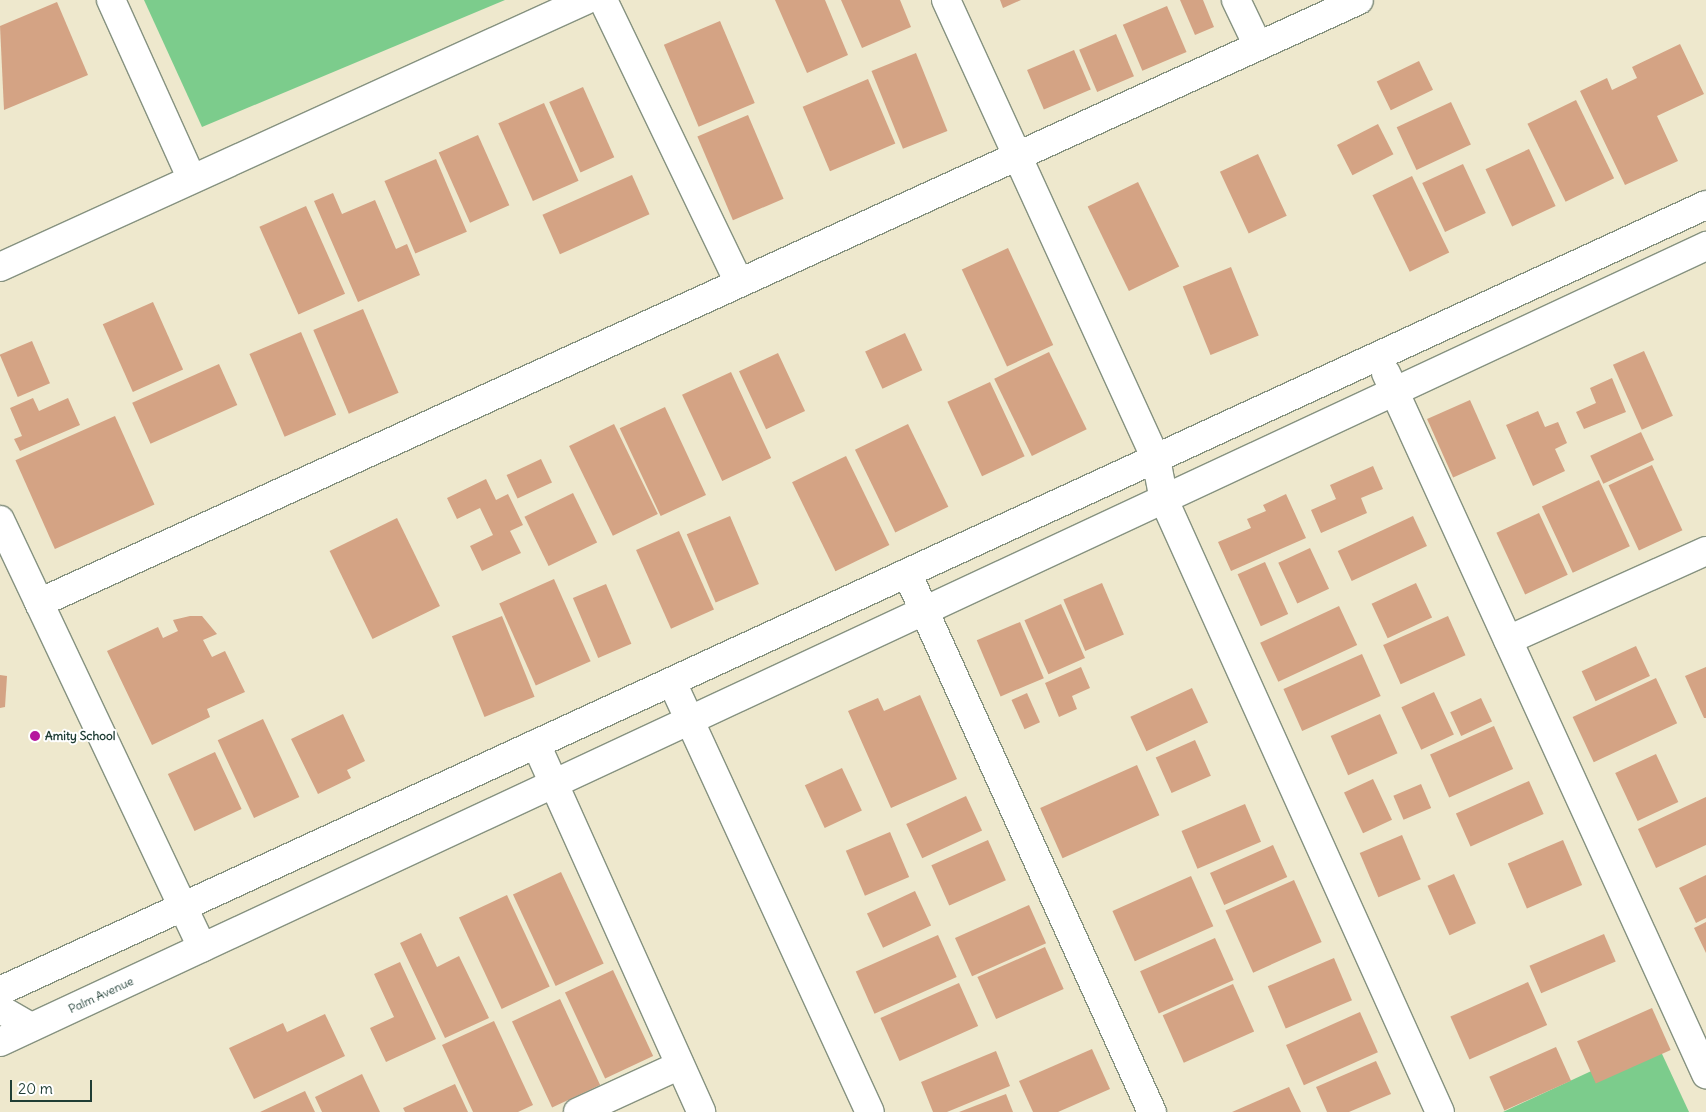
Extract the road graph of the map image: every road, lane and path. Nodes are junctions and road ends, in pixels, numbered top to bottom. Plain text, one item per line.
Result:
1 (111, 0) edge
2 (586, 0) edge
3 (602, 0) edge
4 (946, 0) edge
5 (1236, 0) edge
6 (1359, 0) edge
7 (1258, 46) junction
8 (1018, 156) junction
9 (192, 179) junction
10 (1706, 205) edge
11 (1706, 246) edge
12 (0, 266) edge
13 (740, 283) junction
14 (1379, 356) junction
15 (1394, 390) junction
16 (1156, 459) junction
17 (1164, 500) junction
18 (0, 520) edge
19 (1706, 551) edge
20 (907, 573) junction
21 (39, 603) junction
22 (924, 611) junction
23 (1508, 640) junction
24 (672, 682) junction
25 (689, 719) junction
26 (536, 744) junction
27 (554, 783) junction
28 (183, 907) junction
29 (202, 948) junction
30 (0, 991) edge
31 (0, 1009) edge
32 (31, 1027) junction
33 (0, 1042) edge
34 (680, 1065) junction
35 (1706, 1074) edge
36 (578, 1112) edge
37 (702, 1112) edge
38 (870, 1112) edge
39 (1152, 1112) edge
40 (1440, 1112) edge

1 - 9 street
2 - 9 street
3 - 13 street
4 - 8 street
5 - 7 street
6 - 7 street
7 - 8 street
8 - 13 street
8 - 16 street
9 - 12 street
10 - 14 street
11 - 15 street, Palm Avenue
13 - 21 street
14 - 15 street
14 - 16 street
15 - 17 street, Palm Avenue
15 - 23 street
16 - 17 street
16 - 20 street
17 - 22 street, Palm Avenue
17 - 40 street
18 - 21 street
19 - 23 street
20 - 22 street
20 - 24 street
21 - 28 street
22 - 25 street, Palm Avenue
22 - 39 street
23 - 35 street
24 - 25 street
24 - 26 street
25 - 27 street, Palm Avenue
25 - 38 street
26 - 27 street
26 - 28 street
27 - 29 street, Palm Avenue
27 - 34 street
28 - 29 street
28 - 30 street
29 - 32 street, Palm Avenue
31 - 32 street
32 - 33 street, Palm Avenue
34 - 36 street
34 - 37 street

